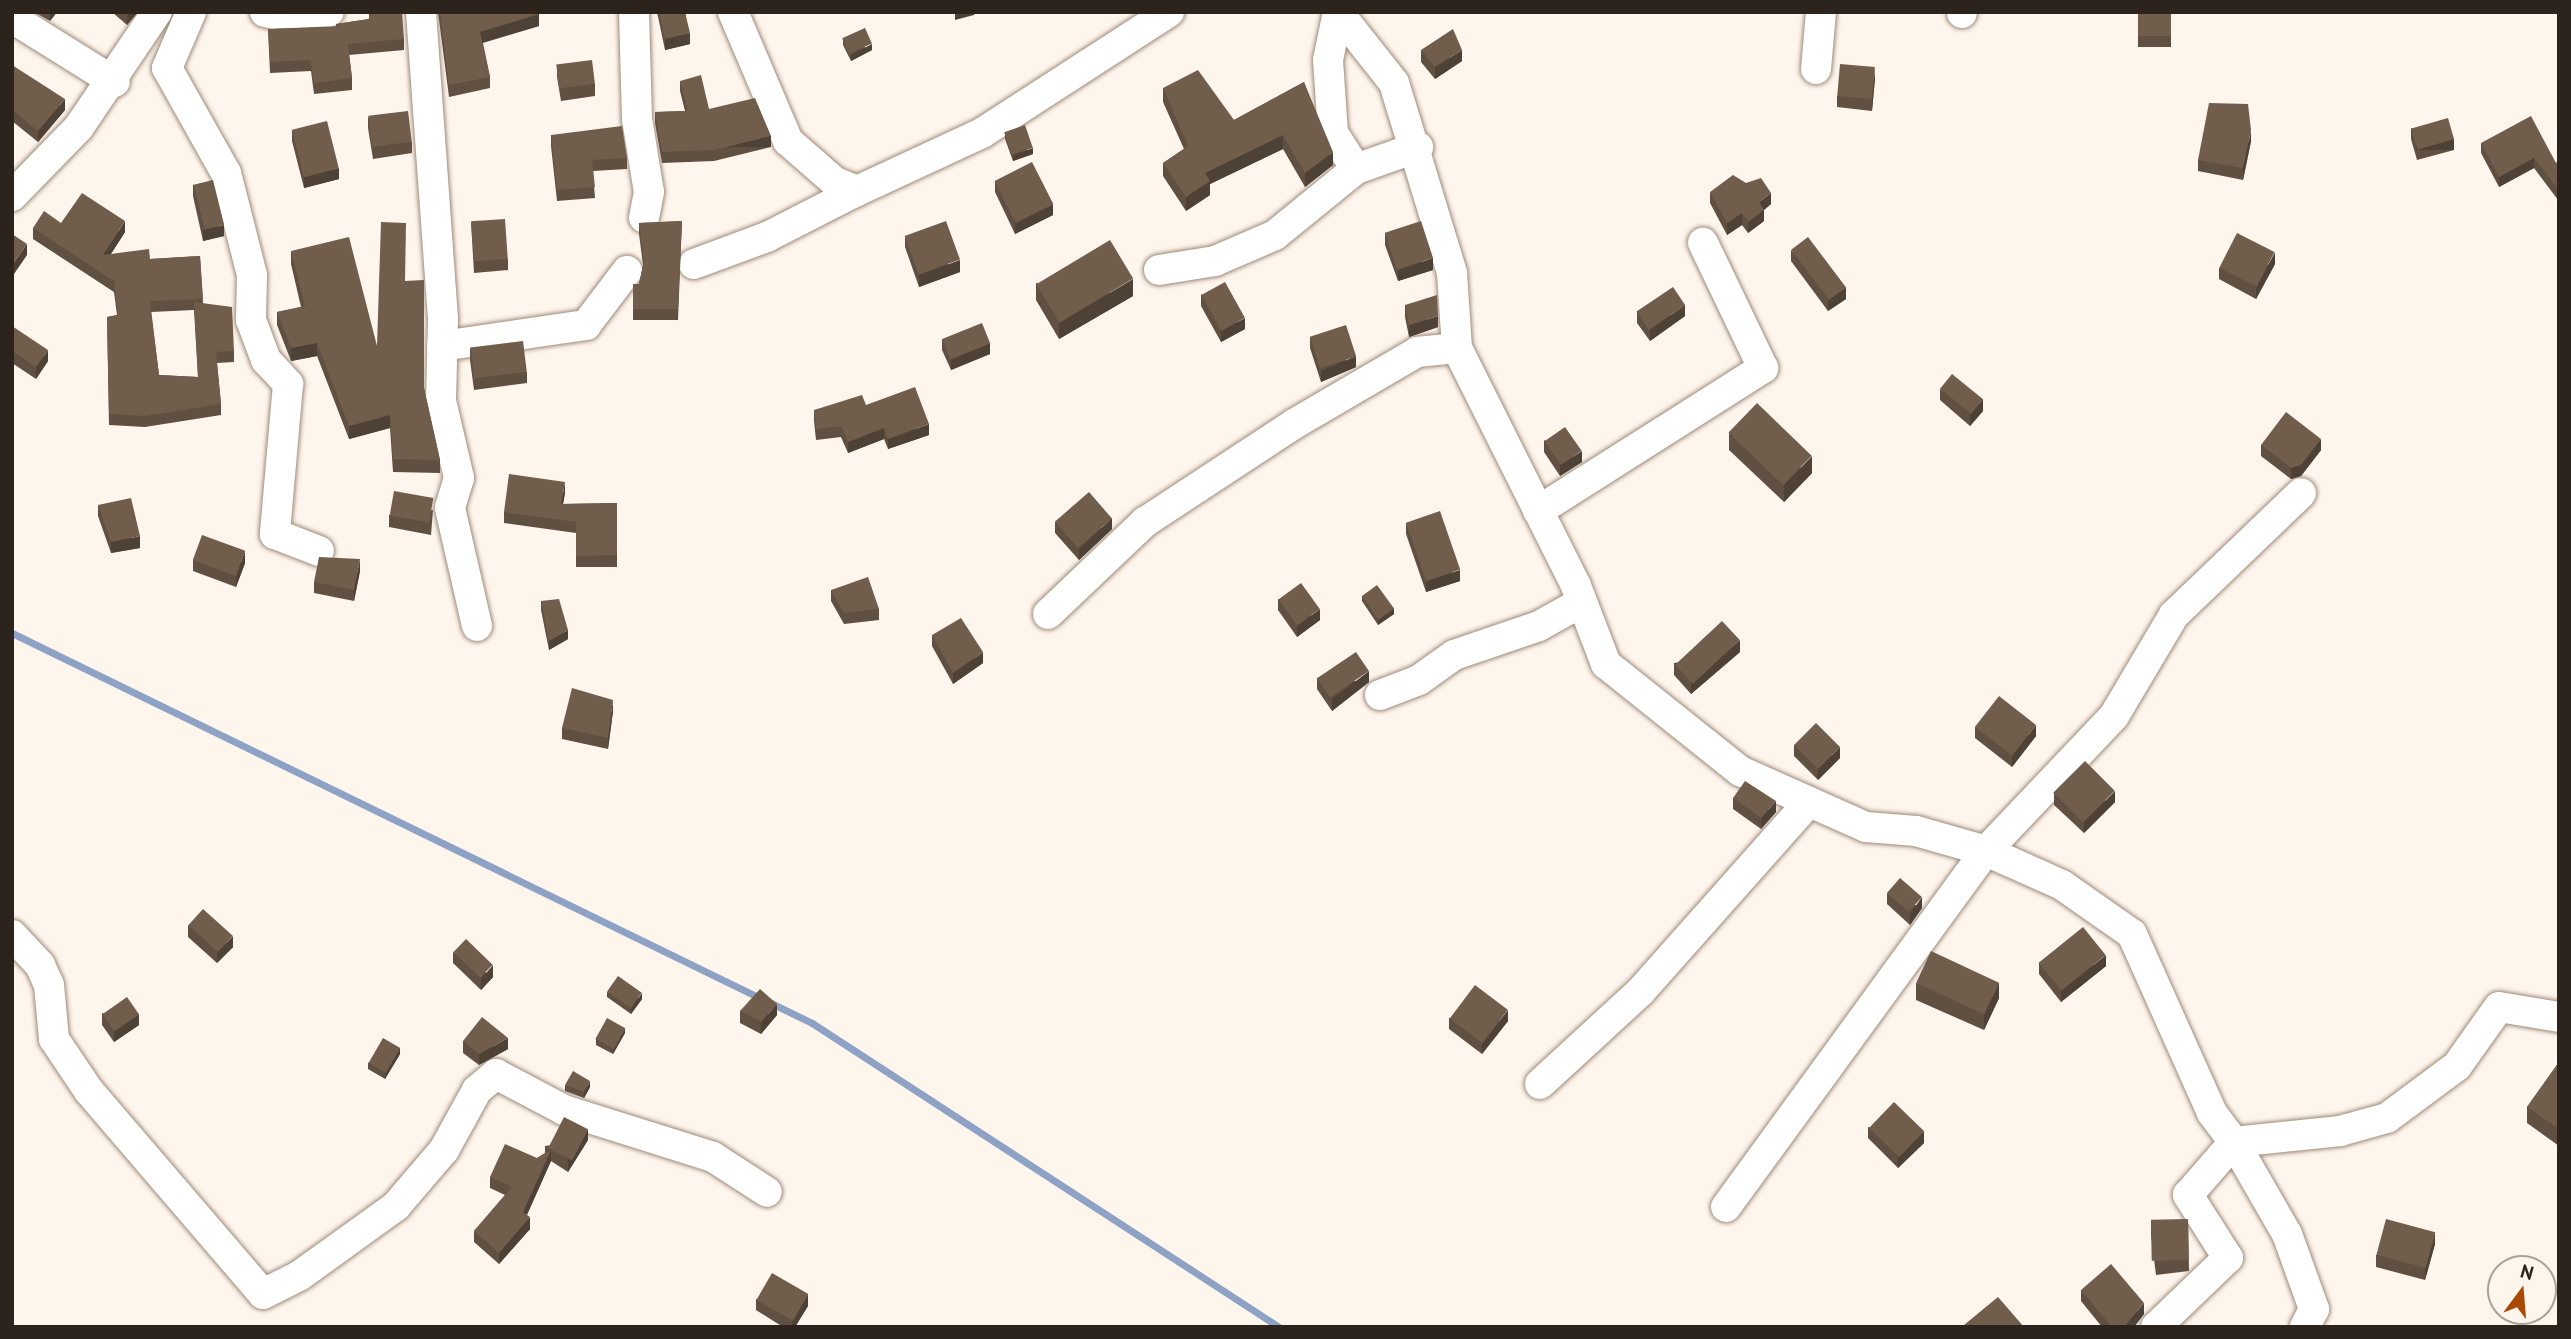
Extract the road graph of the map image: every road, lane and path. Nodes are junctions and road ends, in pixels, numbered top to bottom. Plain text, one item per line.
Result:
1 (157, 12) edge
2 (191, 12) edge
3 (265, 12) edge
4 (329, 12) edge
5 (421, 12) edge
6 (634, 12) edge
7 (733, 12) edge
8 (1169, 12) edge
9 (1338, 12) edge
10 (1821, 12) edge
11 (12, 18) edge
12 (1816, 69) dead end
13 (115, 82) junction
14 (1418, 147) junction
15 (1356, 169) junction
16 (857, 191) junction
17 (12, 196) edge
18 (643, 218) dead end
19 (1703, 243) dead end
20 (694, 264) dead end
21 (627, 271) dead end
22 (1160, 271) dead end
23 (442, 346) junction
24 (1457, 348) junction
25 (2301, 493) dead end
26 (1538, 511) junction
27 (319, 551) dead end
28 (1582, 602) junction
29 (1048, 614) dead end
30 (477, 626) dead end
31 (1380, 695) dead end
32 (1809, 802) junction
33 (1986, 851) junction
34 (12, 935) edge
35 (2559, 1017) edge
36 (1540, 1084) dead end
37 (2234, 1142) junction
38 (767, 1192) dead end
39 (1726, 1208) dead end
40 (2156, 1327) edge
41 (2305, 1327) edge

1 - 13 street
2 - 27 street
3 - 4 street
5 - 23 street
6 - 18 street
7 - 16 street
8 - 16 street
9 - 14 street
9 - 15 street
10 - 12 street
11 - 13 street
13 - 17 street
14 - 15 street
14 - 24 street
15 - 22 street
16 - 20 street
19 - 26 street
21 - 23 street
23 - 30 street
24 - 26 street
24 - 29 street
25 - 33 street
26 - 28 street
28 - 31 street
28 - 32 street
32 - 33 street
32 - 36 street
33 - 37 street
33 - 39 street
34 - 38 street
35 - 37 street
37 - 40 street
37 - 41 street

